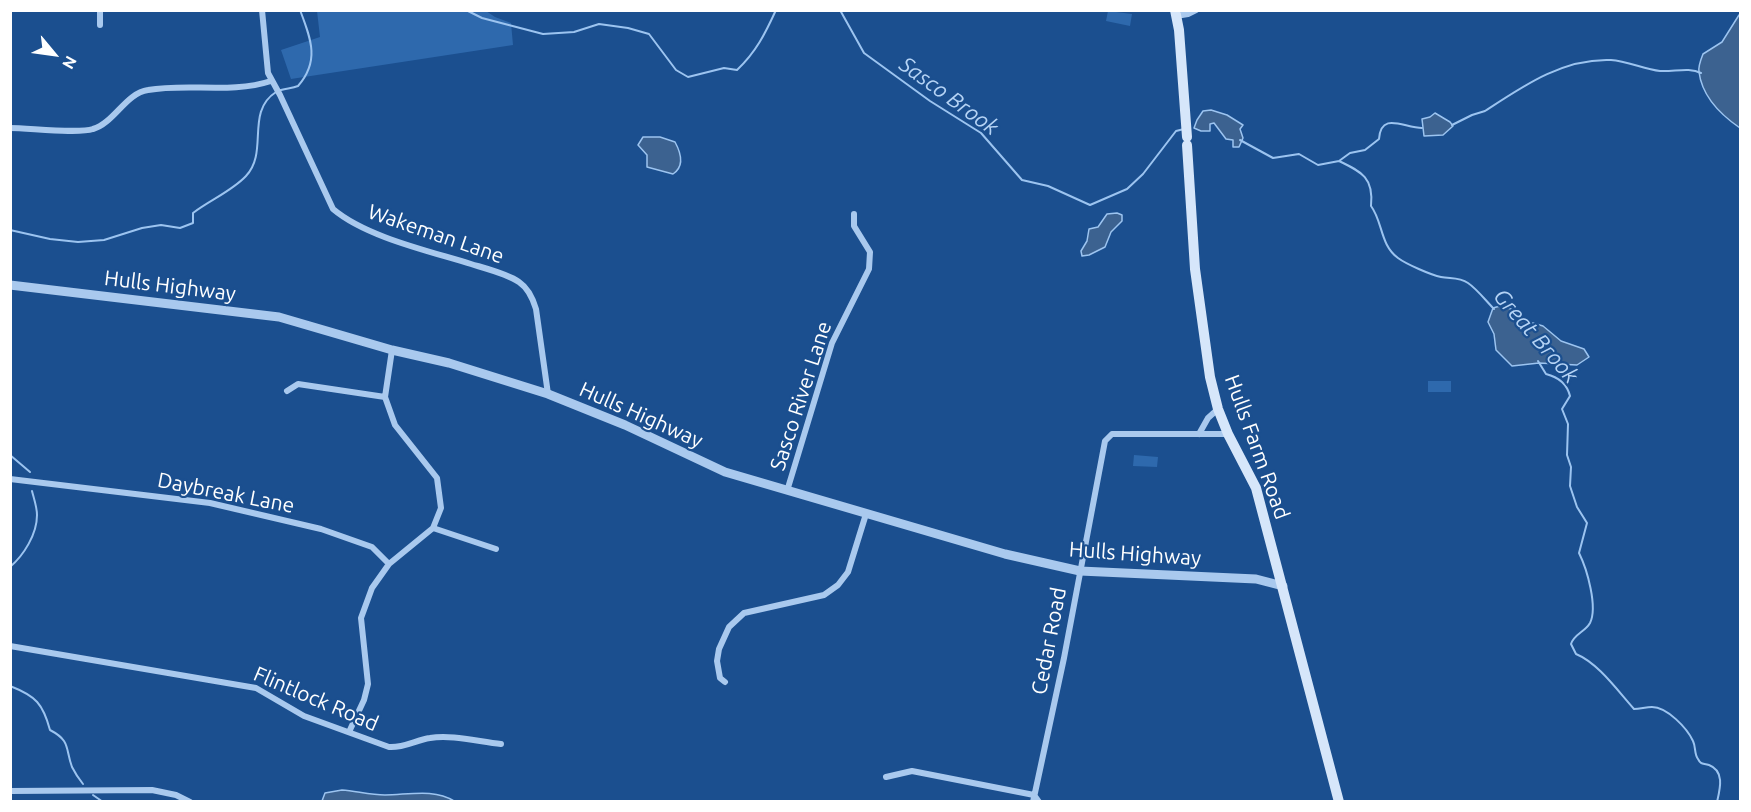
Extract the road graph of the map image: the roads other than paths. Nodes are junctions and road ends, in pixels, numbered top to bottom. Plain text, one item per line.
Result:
1 (100, 10) edge
2 (262, 10) edge
3 (1196, 10) edge
4 (1177, 17) edge
5 (99, 25) dead end
6 (271, 81) junction
7 (10, 128) edge
8 (854, 214) dead end
9 (10, 285) edge
10 (392, 350) junction
11 (287, 391) dead end
12 (548, 394) junction
13 (385, 397) junction
14 (1218, 409) junction
15 (1199, 434) junction
16 (1228, 434) junction
17 (10, 479) edge
18 (788, 491) junction
19 (866, 514) junction
20 (433, 528) junction
21 (496, 549) dead end
22 (389, 564) junction
23 (1080, 571) junction
24 (1278, 573) junction
25 (1256, 579) junction
26 (1283, 586) junction
27 (10, 646) edge
28 (724, 682) dead end
29 (349, 732) junction
30 (501, 744) dead end
31 (886, 777) dead end
32 (10, 791) edge
33 (1034, 798) edge
34 (190, 801) edge
35 (1039, 801) edge
36 (1339, 801) edge

1 - 5 street
2 - 6 street
3 - 4 street
4 - 14 main road, Hulls Farm Road
6 - 7 street
6 - 12 street, Wakeman Lane
8 - 18 street, Sasco River Lane
9 - 10 street, Hulls Highway
10 - 12 street, Hulls Highway
10 - 13 street
11 - 13 street
12 - 18 street, Hulls Highway
13 - 20 street
14 - 15 street
14 - 16 main road, Hulls Farm Road
15 - 16 street, Cedar Road
15 - 23 street, Cedar Road
16 - 24 main road, Hulls Farm Road
17 - 22 street, Daybreak Lane
18 - 19 street, Hulls Highway
19 - 23 street, Hulls Highway
19 - 28 street
20 - 21 street
20 - 22 street
22 - 29 street
23 - 25 street, Hulls Highway
23 - 33 street, Cedar Road
24 - 25 street, Hulls Highway
24 - 26 main road, Hulls Farm Road
25 - 26 street, Hulls Highway
26 - 36 main road, Hulls Farm Road
27 - 29 street, Flintlock Road
29 - 30 street, Flintlock Road
31 - 33 street
32 - 34 street
33 - 35 street

